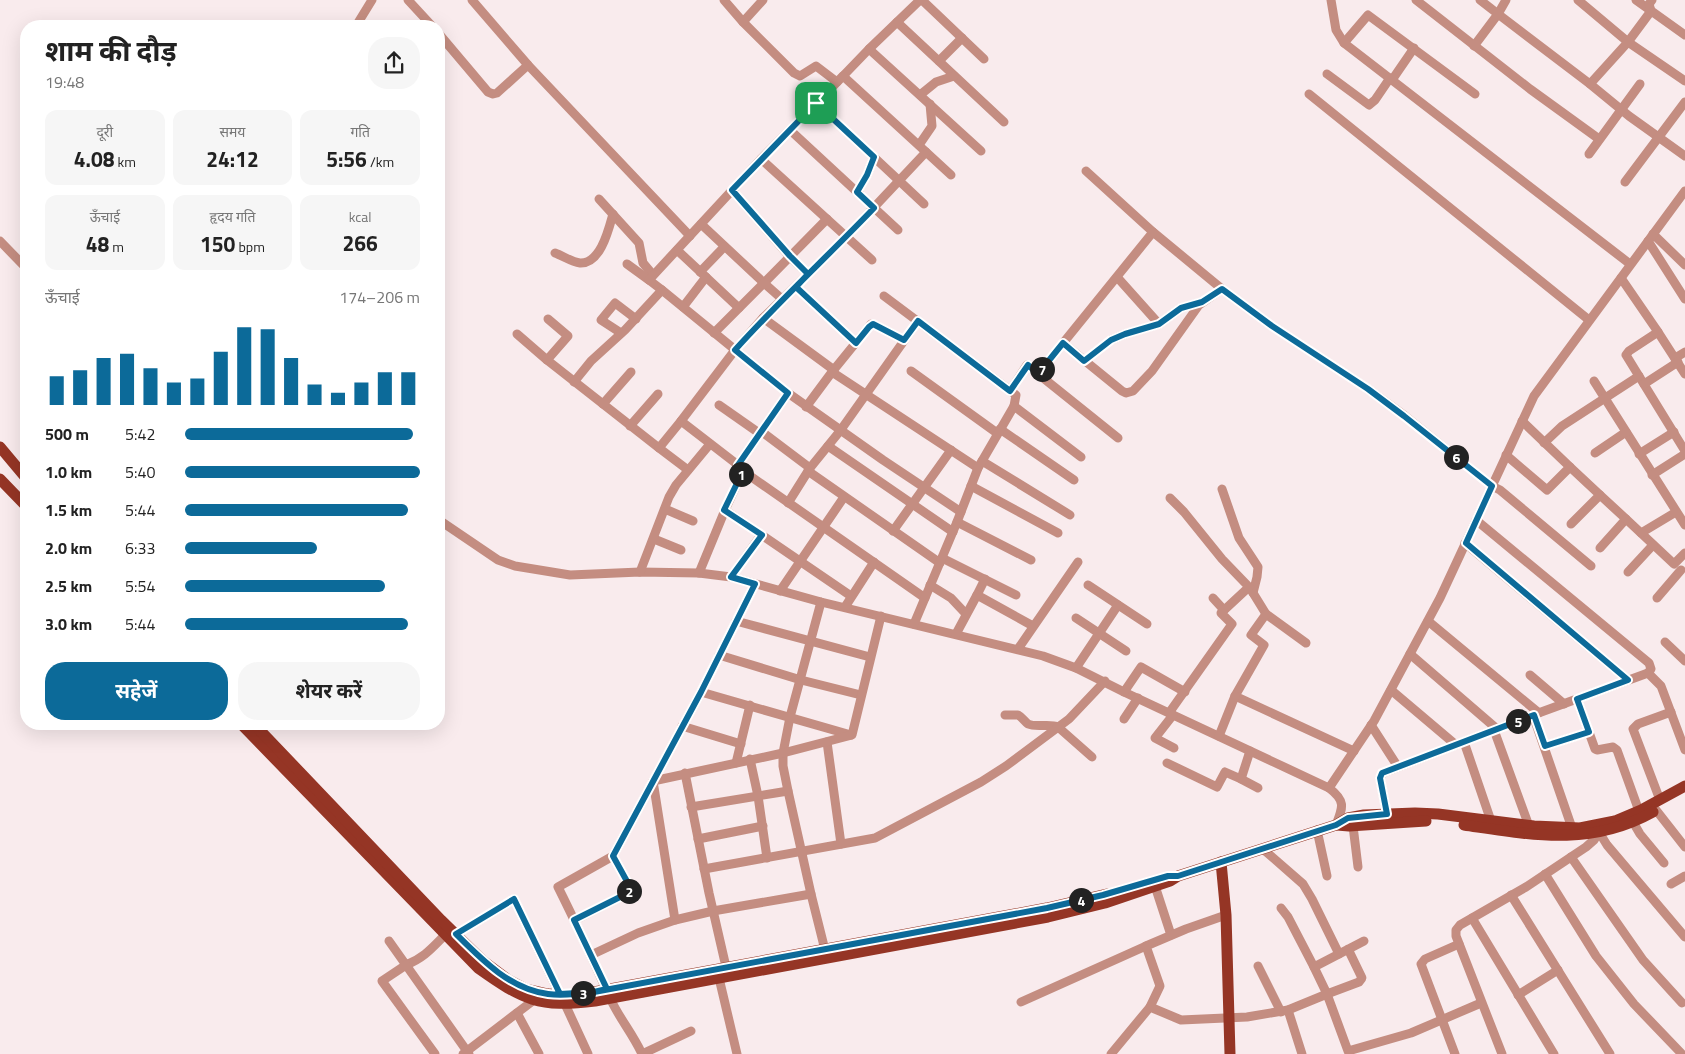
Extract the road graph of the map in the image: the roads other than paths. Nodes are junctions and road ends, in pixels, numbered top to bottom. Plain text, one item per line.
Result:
1 (372, 0) edge
2 (408, 0) edge
3 (472, 0) edge
4 (724, 0) edge
5 (763, 0) edge
6 (921, 0) edge
7 (1331, 0) edge
8 (1416, 0) edge
9 (1480, 0) edge
10 (1506, 0) edge
11 (1578, 0) edge
12 (1636, 0) edge
13 (1652, 0) edge
14 (1651, 11) junction
15 (1498, 14) junction
16 (360, 20) edge
17 (426, 20) edge
18 (743, 22) junction
19 (897, 22) junction
20 (1684, 32) edge
21 (962, 38) junction
22 (445, 41) edge
23 (1344, 42) junction
24 (1628, 42) junction
25 (1474, 46) junction
26 (1414, 48) junction
27 (869, 49) junction
28 (984, 59) dead end
29 (939, 61) junction
30 (528, 65) junction
31 (1327, 74) dead end
32 (954, 76) junction
33 (840, 79) junction
34 (1391, 79) junction
35 (1685, 81) edge
36 (1590, 84) junction
37 (1640, 84) dead end
38 (1309, 94) dead end
39 (1475, 94) dead end
40 (920, 95) junction
41 (1685, 102) edge
42 (816, 103) junction
43 (930, 104) junction
44 (1620, 109) junction
45 (1004, 122) dead end
46 (790, 130) junction
47 (1658, 138) junction
48 (1599, 139) junction
49 (919, 145) junction
50 (981, 151) dead end
51 (926, 152) junction
52 (1589, 154) dead end
53 (1685, 156) edge
54 (874, 157) junction
55 (761, 159) junction
56 (1086, 171) dead end
57 (951, 175) dead end
58 (899, 180) junction
59 (1625, 182) dead end
60 (732, 190) junction
61 (1685, 191) edge
62 (857, 192) junction
63 (599, 199) dead end
64 (924, 204) dead end
65 (1682, 204) edge
66 (874, 208) junction
67 (613, 214) junction
68 (827, 219) junction
69 (701, 224) junction
70 (898, 230) dead end
71 (1153, 232) junction
72 (690, 236) junction
73 (846, 236) junction
74 (1650, 237) junction
75 (0, 241) edge
76 (724, 247) junction
77 (677, 250) junction
78 (555, 252) dead end
79 (790, 256) junction
80 (872, 260) dead end
81 (20, 262) edge
82 (627, 264) dead end
83 (1630, 264) junction
84 (1685, 264) edge
85 (808, 274) junction
86 (703, 275) junction
87 (1117, 277) junction
88 (651, 278) junction
89 (1621, 278) junction
90 (764, 283) junction
91 (796, 287) junction
92 (1222, 289) junction
93 (662, 290) junction
94 (884, 296) dead end
95 (782, 299) junction
96 (1685, 300) edge
97 (1202, 302) junction
98 (683, 307) junction
99 (739, 308) junction
100 (763, 318) junction
101 (548, 319) dead end
102 (636, 319) junction
103 (1589, 320) junction
104 (918, 321) junction
105 (1159, 324) junction
106 (714, 332) junction
107 (1658, 332) junction
108 (517, 334) dead end
109 (621, 334) junction
110 (904, 340) junction
111 (856, 343) junction
112 (1063, 343) junction
113 (735, 350) junction
114 (1685, 352) edge
115 (547, 360) junction
116 (1676, 360) junction
117 (1084, 361) junction
118 (833, 371) junction
119 (911, 371) dead end
120 (631, 372) dead end
121 (1038, 374) junction
122 (1685, 374) edge
123 (1639, 376) junction
124 (1594, 381) dead end
125 (574, 382) junction
126 (1644, 384) junction
127 (1010, 391) junction
128 (788, 393) junction
129 (866, 393) junction
130 (658, 394) dead end
131 (1605, 398) junction
132 (603, 404) junction
133 (719, 405) dead end
134 (1014, 406) junction
135 (806, 407) junction
136 (681, 421) junction
137 (1522, 421) junction
138 (630, 426) junction
139 (840, 430) junction
140 (999, 431) junction
141 (760, 432) junction
142 (1626, 432) junction
143 (1674, 432) junction
144 (1118, 438) dead end
145 (1544, 442) junction
146 (710, 444) junction
147 (828, 446) junction
148 (0, 447) edge
149 (659, 448) junction
150 (951, 450) junction
151 (1595, 453) dead end
152 (1685, 453) edge
153 (1639, 454) junction
154 (1506, 455) junction
155 (1081, 457) dead end
156 (0, 458) edge
157 (980, 465) junction
158 (1570, 467) junction
159 (740, 468) junction
160 (809, 469) junction
161 (688, 470) junction
162 (20, 471) edge
163 (1652, 475) junction
164 (0, 479) edge
165 (20, 480) edge
166 (1074, 480) dead end
167 (971, 486) junction
168 (1492, 486) junction
169 (925, 488) junction
170 (1222, 489) dead end
171 (1600, 495) junction
172 (844, 497) junction
173 (1170, 498) dead end
174 (20, 500) edge
175 (788, 503) junction
176 (912, 505) junction
177 (664, 509) junction
178 (724, 510) junction
179 (961, 512) junction
180 (1676, 512) junction
181 (1070, 515) dead end
182 (1626, 519) junction
183 (1476, 520) junction
184 (693, 521) dead end
185 (957, 522) junction
186 (445, 524) edge
187 (1571, 524) dead end
188 (1685, 525) edge
189 (824, 527) junction
190 (893, 531) junction
191 (953, 532) junction
192 (1058, 533) dead end
193 (1641, 533) junction
194 (762, 535) junction
195 (654, 539) junction
196 (1466, 543) junction
197 (1654, 545) junction
198 (1600, 548) dead end
199 (681, 550) dead end
200 (1685, 553) edge
201 (1031, 560) dead end
202 (800, 561) junction
203 (941, 561) junction
204 (874, 562) junction
205 (1078, 562) dead end
206 (1591, 566) dead end
207 (1680, 569) edge
208 (640, 572) junction
209 (1628, 572) dead end
210 (699, 573) junction
211 (731, 577) junction
212 (985, 580) junction
213 (755, 584) junction
214 (930, 585) junction
215 (1088, 585) dead end
216 (780, 590) junction
217 (1251, 590) junction
218 (977, 595) junction
219 (1016, 595) dead end
220 (851, 596) junction
221 (925, 598) junction
222 (1213, 598) dead end
223 (1657, 598) dead end
224 (821, 602) junction
225 (1118, 605) junction
226 (845, 608) junction
227 (1224, 610) junction
228 (966, 614) junction
229 (1266, 614) junction
230 (880, 616) junction
231 (1076, 618) dead end
232 (736, 621) junction
233 (1428, 621) junction
234 (914, 624) junction
235 (1147, 624) dead end
236 (1034, 626) junction
237 (1100, 633) junction
238 (956, 634) junction
239 (811, 642) junction
240 (1665, 642) dead end
241 (1306, 643) dead end
242 (1018, 649) junction
243 (1126, 651) dead end
244 (1410, 654) junction
245 (719, 655) junction
246 (870, 657) junction
247 (1685, 661) edge
248 (1076, 668) junction
249 (1648, 673) junction
250 (1530, 675) dead end
251 (800, 680) junction
252 (1628, 680) junction
253 (1105, 681) junction
254 (1391, 690) junction
255 (701, 692) junction
256 (1124, 692) junction
257 (1184, 692) junction
258 (861, 695) junction
259 (1236, 696) junction
260 (1138, 698) junction
261 (1577, 699) junction
262 (1564, 704) junction
263 (750, 706) junction
264 (1671, 712) junction
265 (1171, 714) junction
266 (1536, 714) junction
267 (1005, 715) dead end
268 (790, 716) junction
269 (1124, 719) dead end
270 (1372, 725) junction
271 (682, 726) junction
272 (1058, 727) junction
273 (1496, 729) junction
274 (246, 730) edge
275 (260, 730) edge
276 (1589, 732) junction
277 (852, 735) junction
278 (1219, 736) junction
279 (826, 742) junction
280 (1460, 743) junction
281 (741, 744) junction
282 (1545, 746) junction
283 (1174, 748) dead end
284 (1685, 750) edge
285 (1354, 751) junction
286 (1250, 752) junction
287 (783, 753) junction
288 (1092, 757) dead end
289 (750, 759) junction
290 (1167, 762) dead end
291 (736, 763) junction
292 (1398, 767) junction
293 (685, 773) junction
294 (1241, 779) junction
295 (653, 781) junction
296 (1685, 786) edge
297 (1258, 788) dead end
298 (1329, 788) junction
299 (788, 791) junction
300 (1685, 794) edge
301 (758, 796) junction
302 (1658, 805) junction
303 (691, 807) junction
304 (1639, 811) junction
305 (1387, 814) junction
306 (1491, 821) junction
307 (1633, 822) junction
308 (1336, 825) junction
309 (763, 826) junction
310 (1353, 826) junction
311 (1528, 826) junction
312 (1572, 828) junction
313 (1598, 829) junction
314 (1317, 830) junction
315 (698, 839) junction
316 (841, 844) junction
317 (1685, 847) edge
318 (1262, 849) junction
319 (801, 852) junction
320 (613, 856) junction
321 (1571, 857) junction
322 (767, 858) junction
323 (1221, 862) junction
324 (1664, 863) dead end
325 (1358, 867) dead end
326 (704, 869) junction
327 (1545, 874) junction
328 (1178, 876) junction
329 (1327, 876) dead end
330 (1685, 876) edge
331 (1671, 884) dead end
332 (1155, 886) junction
333 (811, 894) junction
334 (1511, 895) junction
335 (1282, 908) dead end
336 (713, 911) junction
337 (1226, 915) junction
338 (1472, 918) junction
339 (574, 920) junction
340 (675, 920) junction
341 (450, 934) junction
342 (1171, 935) junction
343 (1685, 937) edge
344 (389, 941) dead end
345 (1364, 941) dead end
346 (1459, 944) junction
347 (1146, 946) junction
348 (1348, 949) junction
349 (826, 953) junction
350 (1339, 954) junction
351 (591, 955) junction
352 (406, 964) junction
353 (1258, 966) dead end
354 (1314, 966) junction
355 (726, 967) junction
356 (1558, 970) junction
357 (719, 978) junction
358 (608, 994) junction
359 (1327, 994) junction
360 (1518, 995) junction
361 (562, 999) junction
362 (534, 1000) junction
363 (1020, 1002) dead end
364 (1682, 1002) dead end
365 (1481, 1003) junction
366 (1150, 1007) junction
367 (1285, 1011) junction
368 (517, 1013) junction
369 (1228, 1018) junction
370 (1442, 1019) junction
371 (691, 1031) dead end
372 (1368, 1050) edge
373 (466, 1053) edge
374 (1348, 1053) edge
375 (1607, 1053) edge
376 (436, 1054) edge
377 (538, 1054) edge
378 (588, 1054) edge
379 (642, 1054) edge
380 (737, 1054) edge
381 (1111, 1054) edge
382 (1230, 1054) edge
383 (1302, 1054) edge
384 (1455, 1054) edge
385 (1502, 1054) edge
386 (1554, 1054) edge
387 (1682, 1054) edge

1 - 16 street
2 - 17 street
3 - 30 street
4 - 18 street
5 - 18 street
6 - 19 street
6 - 21 street
7 - 23 street
8 - 25 street
9 - 15 street
10 - 15 street
11 - 24 street
12 - 14 street
13 - 14 street
14 - 20 street
14 - 24 street
15 - 25 street
15 - 36 street
18 - 33 street
19 - 27 street
19 - 29 street
21 - 28 street
21 - 29 street
22 - 30 street
23 - 26 street
23 - 34 street
24 - 35 street
24 - 36 street
25 - 48 street
26 - 34 street
26 - 39 street
27 - 33 street
27 - 40 street
29 - 32 street
30 - 72 street
31 - 34 street
32 - 40 street
32 - 45 street
33 - 42 street
33 - 49 street
34 - 83 street
36 - 44 street
37 - 44 street
38 - 103 street
40 - 43 street
41 - 47 street
42 - 46 street
42 - 54 street
43 - 49 street
43 - 50 street
44 - 47 street
44 - 48 street
46 - 55 street
46 - 62 street
47 - 53 street
47 - 59 street
48 - 52 street
49 - 51 street
51 - 57 street
51 - 58 street
54 - 58 street
54 - 62 street
55 - 60 street
55 - 68 street
56 - 71 street
58 - 64 street
58 - 66 street
60 - 69 street
60 - 79 street
61 - 65 street
62 - 66 street
63 - 67 street
65 - 74 street
66 - 70 street
66 - 73 street
67 - 78 street
67 - 88 street
68 - 73 street
68 - 79 street
69 - 72 street
69 - 76 street
71 - 87 street
71 - 92 street
72 - 77 street
73 - 80 street
73 - 85 street
74 - 83 street
74 - 84 street
74 - 96 street
75 - 81 street
76 - 86 street
76 - 90 street
77 - 86 street
77 - 88 street
79 - 85 street
79 - 90 street
82 - 88 street
83 - 89 street
85 - 91 street
86 - 98 street
86 - 99 street
87 - 105 street
87 - 112 street
88 - 93 street
89 - 103 street
89 - 107 street
90 - 95 street
90 - 99 street
91 - 95 street
91 - 111 street
92 - 97 street
92 - 168 street
93 - 98 street
93 - 102 street
94 - 104 street
95 - 100 street
97 - 105 street
97 - 117 street
98 - 106 street
99 - 106 street
100 - 113 street
100 - 118 street
101 - 115 street
102 - 109 street
102 - 109 street
103 - 137 street
104 - 110 street
104 - 127 street
105 - 117 street
106 - 113 street
107 - 116 street
107 - 123 street
108 - 115 street
109 - 125 street
110 - 111 street
110 - 129 street
111 - 118 street
112 - 117 street
112 - 121 street
113 - 128 street
113 - 136 street
114 - 116 street
115 - 125 street
116 - 122 street
116 - 126 street
118 - 129 street
118 - 135 street
119 - 140 street
120 - 132 street
121 - 127 street
121 - 144 street
123 - 126 street
123 - 131 street
124 - 131 street
125 - 132 street
126 - 143 street
127 - 134 street
128 - 135 street
128 - 141 street
129 - 139 street
129 - 150 street
130 - 138 street
131 - 142 street
131 - 145 street
132 - 138 street
133 - 141 street
134 - 140 street
134 - 155 street
135 - 139 street
136 - 146 street
136 - 149 street
137 - 145 street
137 - 154 street
138 - 149 street
139 - 147 street
139 - 169 street
140 - 157 street
140 - 166 street
141 - 159 street
141 - 160 street
142 - 151 street
142 - 153 street
143 - 152 street
143 - 153 street
145 - 158 street
146 - 159 street
146 - 161 street
147 - 160 street
147 - 176 street
148 - 162 main road
149 - 161 street
150 - 157 street
150 - 169 street
152 - 163 street
153 - 163 street
154 - 158 street
154 - 168 street
156 - 165 main road
157 - 167 street
157 - 181 street
158 - 171 street
159 - 175 street
159 - 178 street
160 - 172 street
160 - 175 street
161 - 177 street
163 - 180 street
164 - 174 main road
167 - 179 street
167 - 192 street
168 - 183 street
168 - 206 street
169 - 176 street
169 - 179 street
170 - 217 street
171 - 182 street
171 - 187 street
172 - 189 street
172 - 190 street
173 - 217 street
175 - 189 street
176 - 190 street
176 - 191 street
177 - 184 street
177 - 195 street
178 - 194 street
178 - 210 street
179 - 185 street
180 - 188 street
180 - 193 street
182 - 193 street
182 - 198 street
183 - 196 street
183 - 249 street
185 - 191 street
185 - 201 street
186 - 208 street
189 - 202 street
189 - 204 street
190 - 203 street
191 - 203 street
193 - 197 street
194 - 202 street
194 - 211 street
195 - 199 street
195 - 208 street
196 - 233 street
196 - 252 street
197 - 207 street
197 - 209 street
200 - 207 street
202 - 216 street
202 - 220 street
203 - 212 street
203 - 214 street
204 - 220 street
204 - 221 street
205 - 236 street
207 - 223 street
208 - 210 street
210 - 211 street
211 - 213 street
212 - 218 street
212 - 219 street
213 - 216 street
213 - 232 street
214 - 221 street
214 - 228 street
215 - 225 street
216 - 224 street
217 - 227 street
217 - 229 street
218 - 228 street
218 - 236 street
220 - 226 street
221 - 234 street
222 - 227 street
224 - 226 street
224 - 239 street
225 - 235 street
225 - 237 street
226 - 230 street
227 - 257 street
228 - 238 street
229 - 241 street
229 - 259 street
230 - 234 street
230 - 246 street
231 - 237 street
232 - 239 street
232 - 245 street
233 - 244 street
233 - 266 street
234 - 238 street
236 - 242 street
237 - 243 street
237 - 248 street
238 - 242 street
239 - 246 street
239 - 251 street
240 - 247 street
242 - 248 street
244 - 254 street
244 - 273 street
245 - 251 street
245 - 255 street
246 - 258 street
248 - 253 street
249 - 252 street
249 - 264 street
250 - 262 street
251 - 258 street
251 - 268 street
252 - 261 street
253 - 256 street
253 - 272 street
254 - 270 street
254 - 280 street
255 - 263 street
255 - 271 street
256 - 257 street
256 - 260 street
257 - 265 street
258 - 277 street
259 - 278 street
259 - 285 street
260 - 265 street
260 - 269 street
261 - 262 street
261 - 276 street
262 - 266 street
263 - 268 street
263 - 281 street
264 - 284 street
264 - 302 street
265 - 278 street
265 - 283 street
266 - 273 street
266 - 282 street
267 - 272 street
268 - 277 street
268 - 287 street
270 - 285 street
270 - 292 street
271 - 281 street
271 - 295 street
272 - 288 street
272 - 316 street
273 - 280 street
273 - 311 street
274 - 341 main road
275 - 341 main road
276 - 282 street
276 - 304 street
277 - 279 street
278 - 286 street
279 - 287 street
279 - 316 street
280 - 292 street
280 - 306 street
281 - 291 street
282 - 312 street
285 - 298 street
286 - 294 street
286 - 298 street
287 - 289 street
287 - 299 street
289 - 291 street
289 - 301 street
290 - 294 street
291 - 293 street
292 - 305 street
293 - 295 street
293 - 303 street
294 - 297 street
295 - 320 street
295 - 340 street
296 - 302 main road
298 - 308 street
299 - 301 street
299 - 319 street
300 - 302 main road
301 - 303 street
301 - 309 street
302 - 304 main road
302 - 307 main road
302 - 317 street
303 - 315 street
304 - 313 main road
305 - 306 main road
305 - 308 main road
306 - 311 main road
307 - 313 main road
307 - 324 street
308 - 310 main road
308 - 314 main road
309 - 315 street
309 - 322 street
310 - 313 main road
310 - 325 street
311 - 312 main road
312 - 313 main road
313 - 321 street
313 - 343 street
314 - 318 main road
314 - 329 street
315 - 326 street
316 - 319 street
318 - 323 main road
318 - 350 street
319 - 322 street
319 - 333 street
320 - 339 street
320 - 339 street
321 - 327 street
321 - 364 street
322 - 326 street
323 - 328 main road
323 - 337 main road
326 - 336 street
327 - 334 street
327 - 387 street
328 - 332 main road
328 - 349 main road
330 - 331 street
332 - 342 street
332 - 349 main road
333 - 336 street
333 - 349 street
334 - 338 street
334 - 356 street
335 - 354 street
336 - 340 street
336 - 355 street
337 - 342 street
337 - 369 main road
338 - 346 street
338 - 360 street
339 - 351 street
340 - 351 street
341 - 352 street
341 - 361 main road
341 - 361 street
341 - 362 main road
342 - 347 street
344 - 352 street
345 - 348 street
346 - 365 street
346 - 370 street
347 - 363 street
347 - 366 street
348 - 350 street
348 - 359 street
349 - 355 main road
349 - 357 main road
350 - 354 street
351 - 358 street
352 - 373 street
352 - 376 street
353 - 367 street
354 - 359 street
355 - 358 main road
356 - 360 street
356 - 375 street
357 - 358 main road
357 - 380 street
358 - 361 main road
358 - 379 street
359 - 367 street
359 - 374 street
360 - 386 street
361 - 362 main road
361 - 378 street
362 - 368 street
365 - 370 street
365 - 385 street
366 - 369 street
366 - 381 street
367 - 369 street
367 - 383 street
368 - 373 street
368 - 377 street
369 - 382 main road
370 - 372 street
370 - 384 street
371 - 379 street
372 - 374 street

